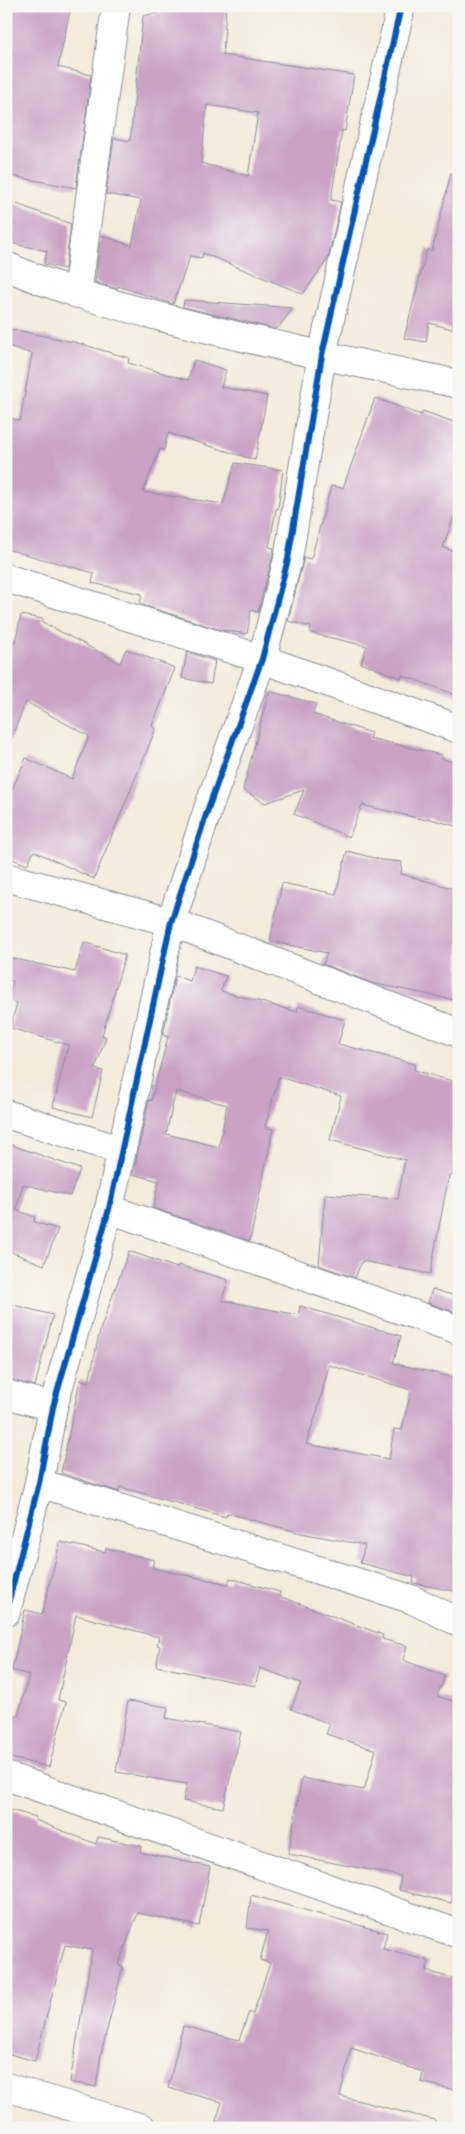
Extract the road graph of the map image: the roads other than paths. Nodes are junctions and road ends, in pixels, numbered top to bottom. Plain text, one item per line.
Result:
1 (116, 6) edge
2 (401, 6) edge
3 (6, 266) edge
4 (77, 294) junction
5 (322, 355) junction
6 (459, 384) edge
7 (6, 578) edge
8 (262, 659) junction
9 (459, 729) edge
10 (6, 877) edge
11 (171, 922) junction
12 (459, 1033) edge
13 (6, 1114) edge
14 (120, 1150) junction
15 (109, 1209) junction
16 (459, 1330) edge
17 (6, 1394) edge
18 (54, 1407) junction
19 (39, 1484) junction
20 (6, 1612) edge
21 (459, 1622) edge
22 (6, 1776) edge
23 (459, 1934) edge
24 (6, 2087) edge
25 (142, 2128) edge

1 - 4 street
2 - 5 street
3 - 4 street
4 - 5 street
5 - 6 street
5 - 8 street
7 - 8 street
8 - 9 street
8 - 11 street
10 - 11 street
11 - 12 street
11 - 14 street
13 - 14 street
14 - 15 street
15 - 16 street
15 - 18 street
17 - 18 street
18 - 19 street
19 - 20 street
19 - 21 street
22 - 23 street
24 - 25 street

